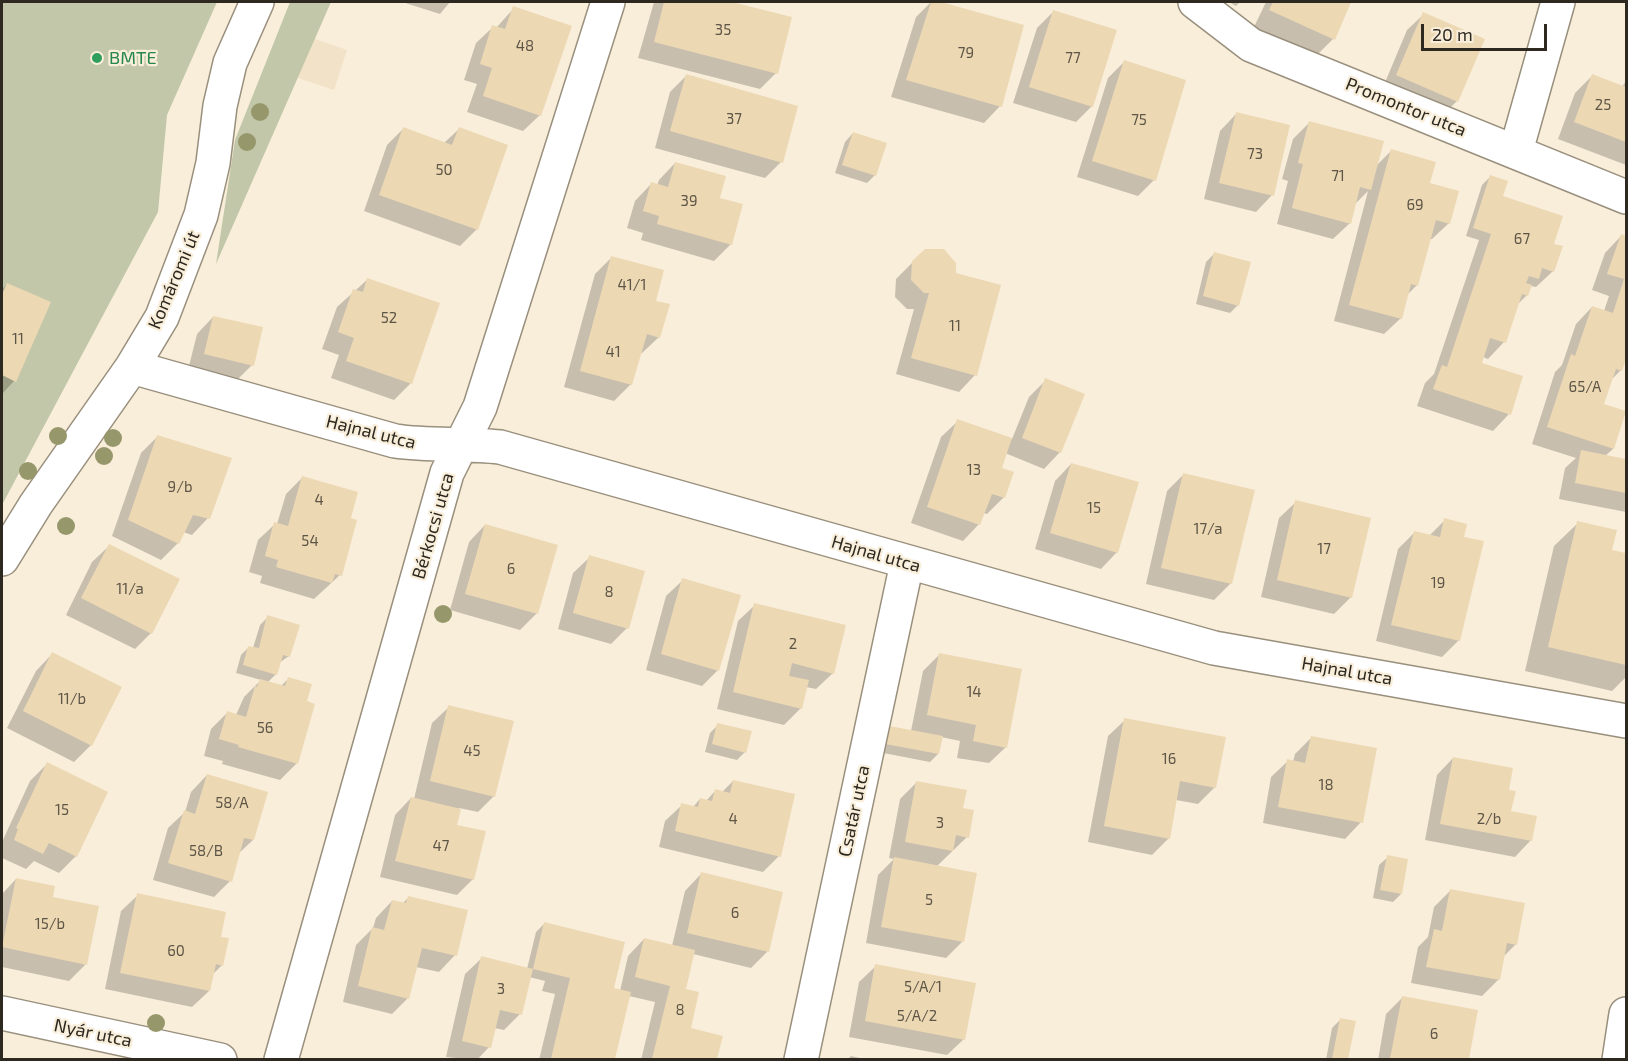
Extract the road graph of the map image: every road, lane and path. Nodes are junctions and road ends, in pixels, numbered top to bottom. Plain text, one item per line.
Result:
1 (257, 2) edge
2 (608, 2) edge
3 (1195, 2) edge
4 (1558, 2) edge
5 (1516, 151) junction
6 (1626, 197) edge
7 (132, 367) junction
8 (460, 442) junction
9 (2, 559) edge
10 (907, 563) junction
11 (1626, 721) edge
12 (2, 1013) edge
13 (1626, 1014) edge
14 (220, 1059) edge
15 (281, 1059) edge
16 (801, 1059) edge
17 (1619, 1059) edge

1 - 7 street, Komáromi út
2 - 8 street, Bérkocsi utca
3 - 5 street, Promontor utca
4 - 5 street
5 - 6 street, Promontor utca
7 - 8 street, Hajnal utca
7 - 9 street, Komáromi út
8 - 10 street, Hajnal utca
8 - 15 street, Bérkocsi utca
10 - 11 street, Hajnal utca
10 - 16 street, Csatár utca
12 - 14 street, Nyár utca
13 - 17 street

